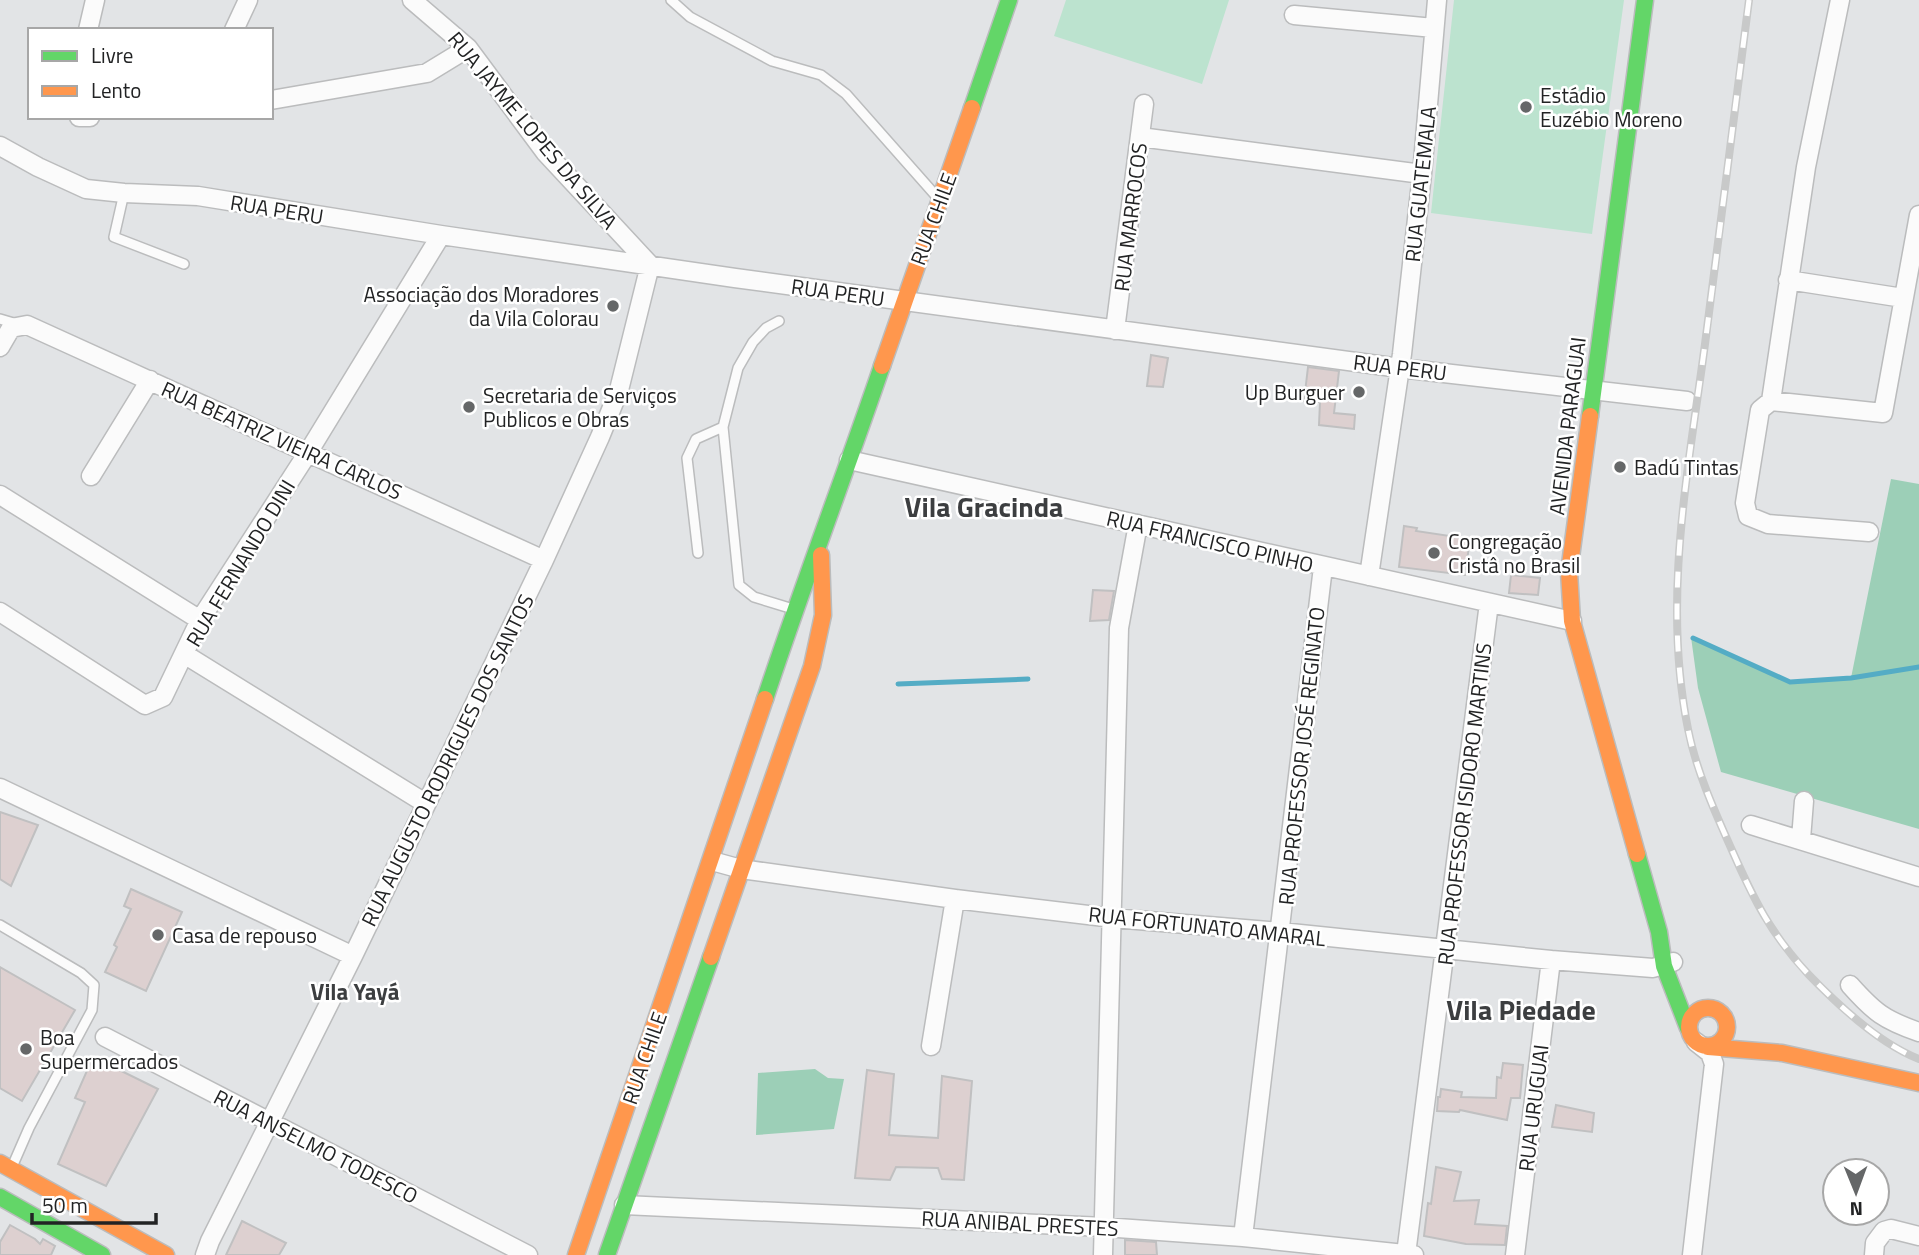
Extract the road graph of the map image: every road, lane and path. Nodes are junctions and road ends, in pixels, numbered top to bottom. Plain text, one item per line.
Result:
1 (95, 0) edge
2 (248, 0) edge
3 (412, 0) edge
4 (671, 0) edge
5 (1009, 0) edge
6 (1437, 0) edge
7 (1645, 0) edge
8 (1840, 0) edge
9 (1294, 15) dead end
10 (88, 28) edge
11 (235, 28) edge
12 (1434, 28) junction
13 (468, 48) junction
14 (273, 100) edge
15 (1144, 104) dead end
16 (1140, 137) junction
17 (0, 146) edge
18 (1422, 174) junction
19 (124, 194) junction
20 (940, 201) junction
21 (1919, 215) edge
22 (441, 235) junction
23 (184, 264) dead end
24 (650, 265) junction
25 (1788, 280) junction
26 (1903, 298) junction
27 (904, 301) junction
28 (0, 319) edge
29 (779, 321) dead end
30 (18, 325) junction
31 (1115, 330) junction
32 (0, 347) edge
33 (1400, 368) junction
34 (150, 380) junction
35 (1593, 389) junction
36 (1687, 401) dead end
37 (1771, 401) junction
38 (723, 427) junction
39 (309, 451) junction
40 (849, 460) junction
41 (91, 476) dead end
42 (0, 495) edge
43 (830, 517) junction
44 (1138, 524) junction
45 (1869, 532) dead end
46 (698, 553) dead end
47 (544, 560) junction
48 (1323, 566) junction
49 (1369, 576) junction
50 (1489, 603) junction
51 (795, 609) junction
52 (0, 612) edge
53 (823, 615) junction
54 (200, 620) junction
55 (1572, 621) junction
56 (184, 654) junction
57 (0, 788) edge
58 (1804, 801) dead end
59 (425, 803) junction
60 (1751, 825) dead end
61 (1801, 839) junction
62 (712, 861) junction
63 (741, 869) junction
64 (1919, 877) edge
65 (955, 899) junction
66 (1114, 918) junction
67 (0, 925) edge
68 (1281, 932) junction
69 (1446, 950) junction
70 (352, 956) junction
71 (1552, 960) junction
72 (1668, 964) junction
73 (1850, 985) dead end
74 (1709, 1008) junction
75 (1727, 1022) junction
76 (1919, 1032) edge
77 (104, 1037) dead end
78 (1698, 1041) junction
79 (931, 1046) dead end
80 (1782, 1053) junction
81 (1919, 1083) edge
82 (270, 1122) junction
83 (6, 1166) edge
84 (0, 1197) edge
85 (624, 1205) junction
86 (1104, 1227) junction
87 (1919, 1236) edge
88 (1243, 1237) junction
89 (207, 1248) edge
90 (1337, 1252) edge
91 (1406, 1254) edge
92 (102, 1255) edge
93 (166, 1255) edge
94 (197, 1255) edge
95 (528, 1255) edge
96 (576, 1255) edge
97 (607, 1255) edge
98 (1104, 1255) edge
99 (1414, 1255) edge
100 (1515, 1255) edge
101 (1692, 1255) edge
102 (1874, 1255) edge

1 - 10 street
2 - 11 street
3 - 13 street, RUA JAYME LOPES DA SILVA
4 - 20 lane
5 - 20 main road, RUA CHILE
6 - 12 street, RUA GUATEMALA
7 - 35 main road, AVENIDA PARAGUAI
8 - 25 street
9 - 12 street
12 - 18 street, RUA GUATEMALA
13 - 14 street
13 - 24 street, RUA JAYME LOPES DA SILVA
15 - 16 street, RUA MARROCOS
16 - 18 street
16 - 31 street, RUA MARROCOS
17 - 19 street, RUA PERU
18 - 33 street, RUA GUATEMALA
19 - 22 street, RUA PERU
19 - 23 lane
20 - 27 main road, RUA CHILE
21 - 26 street
22 - 24 street, RUA PERU
22 - 39 street, RUA FERNANDO DINI
24 - 27 street, RUA PERU
24 - 47 street, RUA AUGUSTO RODRIGUES DOS SANTOS
25 - 26 street
25 - 37 street
26 - 37 street
27 - 31 street, RUA PERU
27 - 40 main road, RUA CHILE
28 - 30 lane
29 - 38 lane
30 - 32 street
30 - 34 street, RUA BEATRIZ VIEIRA CARLOS
31 - 33 street, RUA PERU
33 - 35 street, RUA PERU
33 - 49 street, RUA GUATEMALA
34 - 39 street, RUA BEATRIZ VIEIRA CARLOS
34 - 41 street
35 - 36 street, RUA PERU
35 - 55 main road, AVENIDA PARAGUAI
37 - 45 street
38 - 46 lane
38 - 51 lane
39 - 47 street, RUA BEATRIZ VIEIRA CARLOS
39 - 54 street, RUA FERNANDO DINI
40 - 43 main road, RUA CHILE
40 - 44 street, RUA FRANCISCO PINHO
42 - 54 street
43 - 51 main road, RUA CHILE
43 - 53 main road, RUA CHILE
44 - 48 street, RUA FRANCISCO PINHO
44 - 66 street
47 - 59 street, RUA AUGUSTO RODRIGUES DOS SANTOS
48 - 49 street, RUA FRANCISCO PINHO
48 - 68 street, RUA PROFESSOR JOSÉ REGINATO
49 - 50 street, RUA FRANCISCO PINHO
50 - 55 street, RUA FRANCISCO PINHO
50 - 69 street, RUA PROFESSOR ISIDORO MARTINS
51 - 53 main road
51 - 62 main road, RUA CHILE
52 - 56 street, RUA FERNANDO DINI
53 - 63 main road, RUA CHILE
54 - 56 street, RUA FERNANDO DINI
55 - 72 main road, AVENIDA PARAGUAI
56 - 59 street
57 - 70 street
58 - 61 street
59 - 70 street, RUA AUGUSTO RODRIGUES DOS SANTOS
60 - 61 street
61 - 64 street
62 - 63 street
62 - 96 main road, RUA CHILE
63 - 65 street, RUA FORTUNATO AMARAL
63 - 85 main road, RUA CHILE
65 - 66 street, RUA FORTUNATO AMARAL
65 - 79 street
66 - 68 street, RUA FORTUNATO AMARAL
66 - 86 street
67 - 83 lane
68 - 69 street, RUA FORTUNATO AMARAL
68 - 88 street, RUA PROFESSOR JOSÉ REGINATO
69 - 71 street, RUA FORTUNATO AMARAL
69 - 91 street, RUA PROFESSOR ISIDORO MARTINS
70 - 82 street, RUA AUGUSTO RODRIGUES DOS SANTOS
71 - 72 street, RUA FORTUNATO AMARAL
71 - 100 street, RUA URUGUAI
72 - 74 main road, AVENIDA PARAGUAI
72 - 78 main road, AVENIDA PARAGUAI
73 - 76 street
74 - 75 main road
74 - 78 main road
75 - 78 main road
75 - 80 main road
77 - 82 street, RUA ANSELMO TODESCO
78 - 80 main road
78 - 101 street
80 - 81 main road
82 - 89 street, RUA AUGUSTO RODRIGUES DOS SANTOS
82 - 95 street, RUA ANSELMO TODESCO
83 - 93 main road
84 - 92 main road
85 - 86 street, RUA ANIBAL PRESTES
85 - 97 main road, RUA CHILE
86 - 88 street, RUA ANIBAL PRESTES
86 - 98 street
87 - 102 street
88 - 90 street, RUA ANIBAL PRESTES
89 - 94 street, RUA AUGUSTO RODRIGUES DOS SANTOS
90 - 91 street, RUA ANIBAL PRESTES
91 - 99 street, RUA ANIBAL PRESTES

